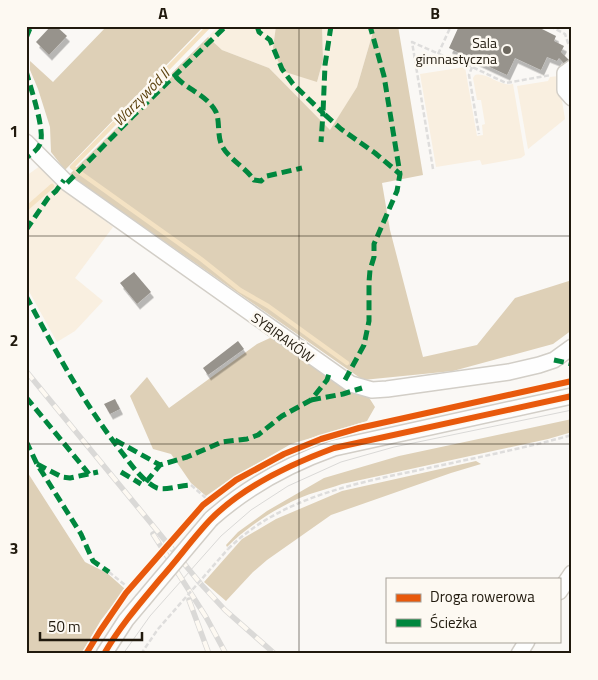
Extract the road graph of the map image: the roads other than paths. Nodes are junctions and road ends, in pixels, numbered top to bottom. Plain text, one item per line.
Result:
1 (568, 70) edge
2 (572, 98) edge
3 (30, 147) edge
4 (572, 347) edge
5 (572, 396) edge
6 (572, 573) edge
7 (560, 591) edge
8 (526, 642) edge
9 (104, 654) edge
10 (519, 654) edge

1 - 2 street
3 - 4 street, SYBIRAKÓW
5 - 9 street, bridge
6 - 7 street
8 - 10 street

